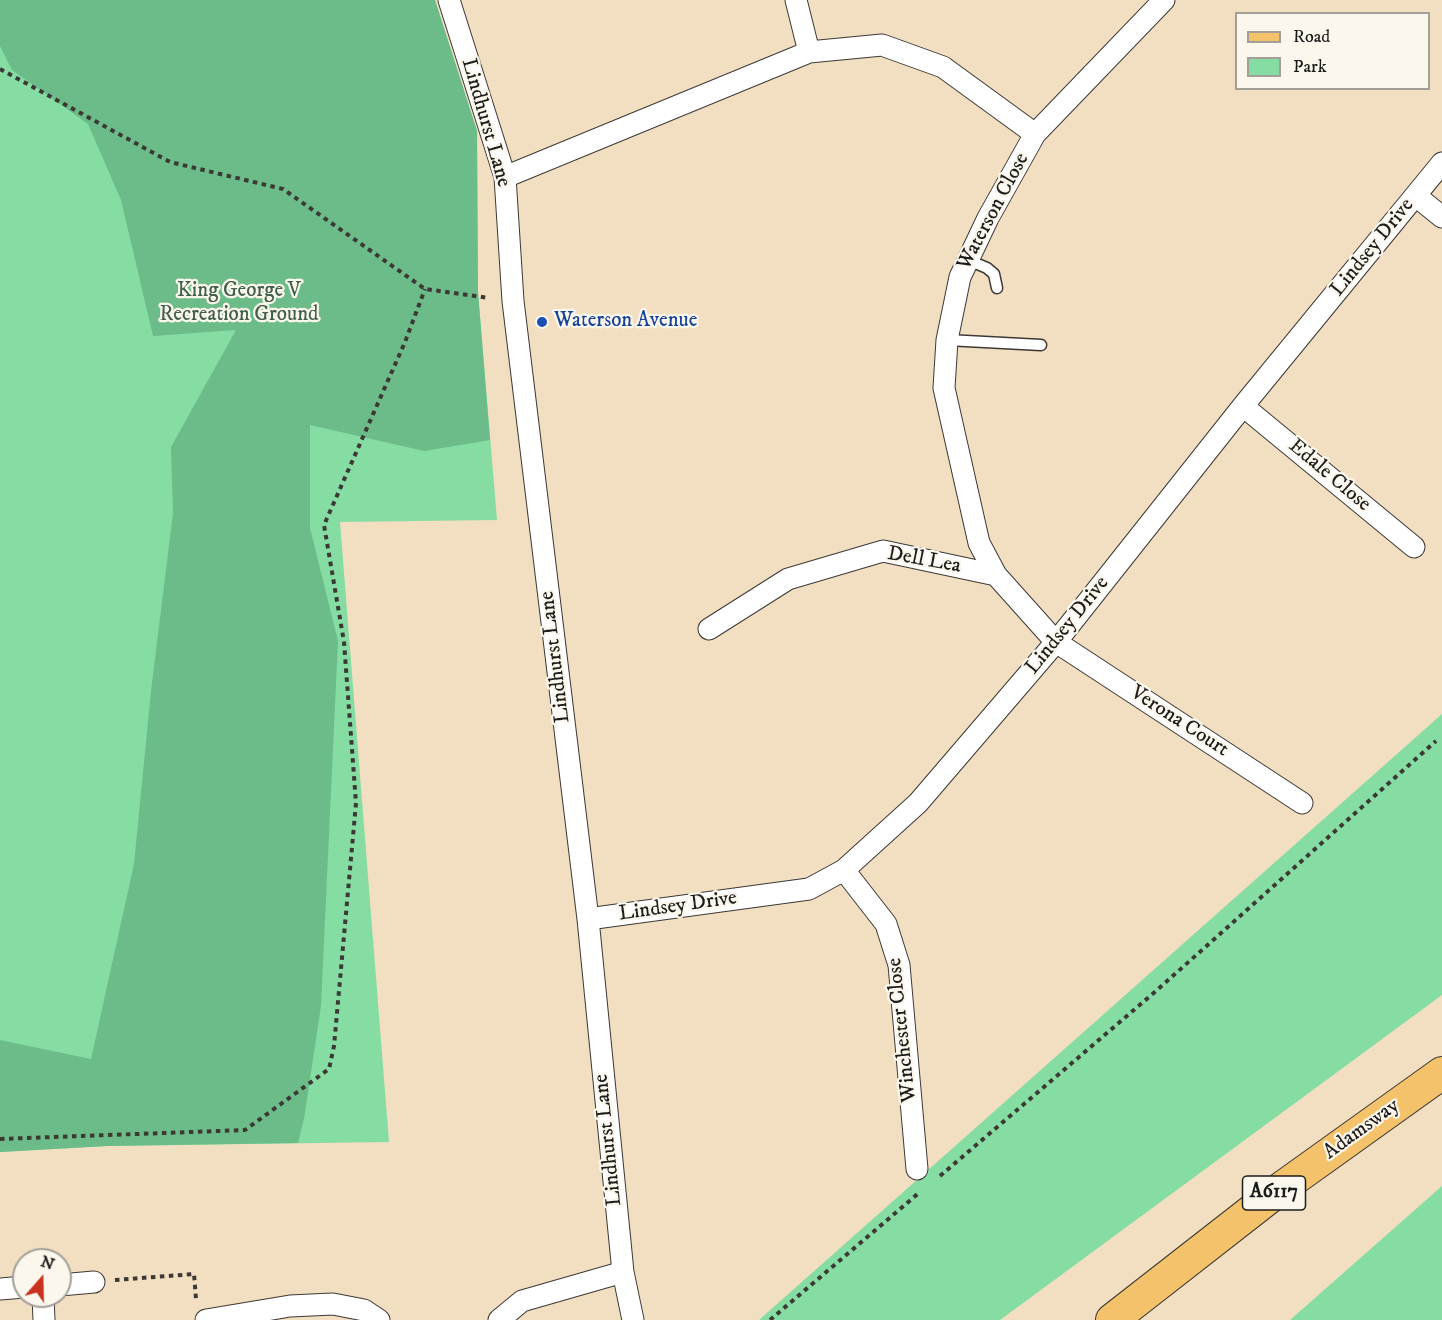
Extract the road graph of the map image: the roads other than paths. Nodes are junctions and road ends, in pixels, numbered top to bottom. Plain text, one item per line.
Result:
1 (449, 0) edge
2 (796, 0) edge
3 (1164, 0) edge
4 (809, 52) junction
5 (1035, 134) junction
6 (1442, 163) edge
7 (505, 177) junction
8 (1416, 196) junction
9 (1442, 218) edge
10 (968, 260) junction
11 (997, 288) dead end
12 (947, 340) junction
13 (1041, 345) dead end
14 (1243, 406) junction
15 (1414, 547) dead end
16 (996, 575) junction
17 (709, 629) dead end
18 (1056, 642) junction
19 (1302, 802) dead end
20 (844, 870) junction
21 (588, 919) junction
22 (1442, 1073) edge
23 (924, 1176) road end
24 (622, 1272) junction
25 (93, 1282) road end
26 (72, 1284) edge
27 (202, 1314) edge
28 (380, 1320) edge
29 (499, 1320) edge
30 (633, 1320) edge
31 (1112, 1320) edge

1 - 7 street, Lindhurst Lane
2 - 4 street
3 - 5 street, Waterson Close
4 - 5 street
4 - 7 street
5 - 10 street, Waterson Close
6 - 8 street, Lindsey Drive
7 - 21 street, Lindhurst Lane
8 - 9 street
8 - 14 street, Lindsey Drive
10 - 11 lane
10 - 12 street, Waterson Close
12 - 13 lane
12 - 16 street, Waterson Close
14 - 15 street, Edale Close
14 - 18 street, Lindsey Drive
16 - 17 street, Dell Lea
16 - 18 street
18 - 19 street, Verona Court
18 - 20 street, Lindsey Drive
20 - 21 street, Lindsey Drive
20 - 23 street, Winchester Close
21 - 24 street, Lindhurst Lane
22 - 31 main road, Adamsway / A6117
24 - 29 street
24 - 30 street, Lindhurst Lane
25 - 26 street
27 - 28 street

